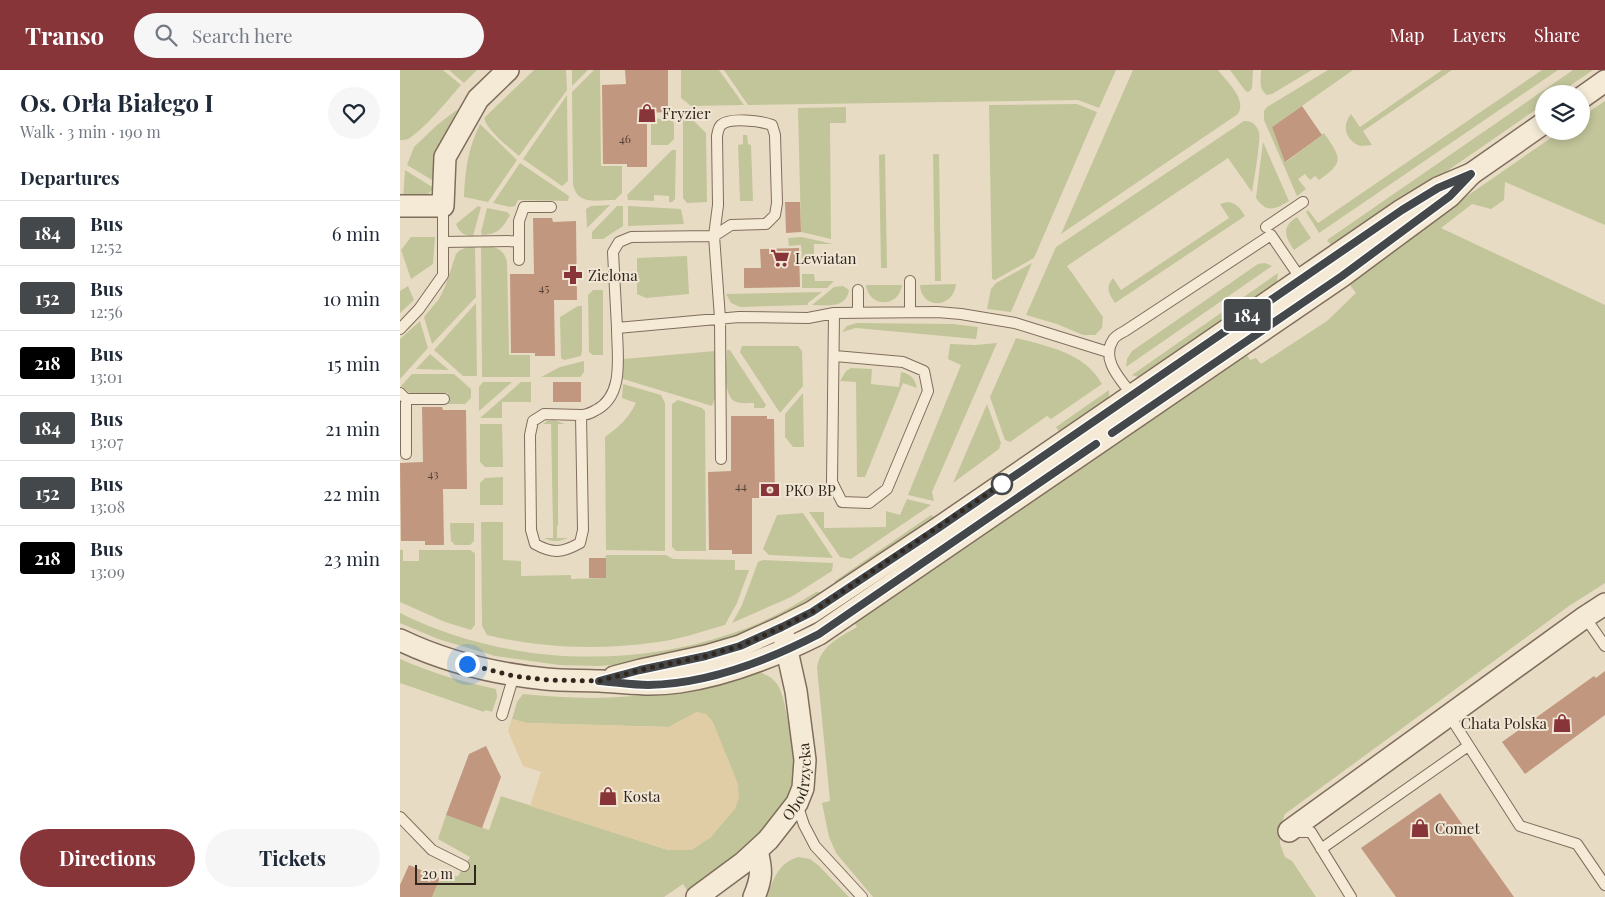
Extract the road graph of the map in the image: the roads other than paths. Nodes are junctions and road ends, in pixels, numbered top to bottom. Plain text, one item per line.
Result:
1 (508, 70) edge
2 (1605, 81) edge
3 (1590, 92) edge
4 (1535, 130) edge
5 (1303, 202) dead end
6 (400, 206) edge
7 (443, 206) junction
8 (550, 206) dead end
9 (1266, 227) dead end
10 (714, 236) junction
11 (519, 241) junction
12 (443, 242) junction
13 (519, 260) dead end
14 (910, 281) dead end
15 (1307, 288) junction
16 (858, 290) dead end
17 (910, 311) junction
18 (858, 312) junction
19 (834, 313) junction
20 (720, 318) junction
21 (617, 328) junction
22 (400, 329) edge
23 (1108, 352) junction
24 (835, 356) junction
25 (403, 396) edge
26 (444, 399) dead end
27 (1137, 403) junction
28 (581, 414) junction
29 (406, 454) dead end
30 (721, 459) dead end
31 (1605, 604) edge
32 (1585, 617) junction
33 (782, 627) junction
34 (400, 640) edge
35 (1605, 646) edge
36 (787, 650) junction
37 (514, 676) junction
38 (599, 681) junction
39 (1449, 715) junction
40 (502, 716) dead end
41 (1468, 746) junction
42 (797, 803) junction
43 (400, 817) edge
44 (1289, 832) joint
45 (1321, 849) junction
46 (757, 851) junction
47 (464, 866) dead end
48 (1605, 885) edge
49 (697, 897) edge
50 (754, 897) edge
51 (862, 897) edge
52 (1351, 897) edge

1 - 7 street
2 - 3 street
4 - 15 street
5 - 9 lane
6 - 7 street
7 - 12 lane
8 - 11 lane
10 - 10 lane
10 - 20 lane
10 - 21 lane
11 - 12 lane
11 - 13 lane
12 - 22 lane
14 - 17 lane
15 - 23 lane
15 - 27 street
16 - 18 lane
17 - 18 lane
17 - 23 lane
18 - 19 lane
19 - 20 lane
19 - 24 lane
20 - 21 lane
20 - 30 lane
21 - 28 lane
23 - 27 lane
24 - 24 lane
25 - 26 lane
25 - 29 lane
27 - 33 street
27 - 36 street
28 - 28 lane
31 - 32 street
32 - 35 lane
32 - 39 street
33 - 36 street, Obodrzycka
33 - 38 street
34 - 37 street
36 - 38 street
36 - 42 street, Obodrzycka
37 - 38 street
37 - 40 lane
39 - 41 lane
39 - 44 street
41 - 45 lane
41 - 48 lane
42 - 46 street, Obodrzycka
42 - 51 lane
43 - 47 lane
44 - 45 lane
45 - 52 lane
46 - 49 street, Obodrzycka
46 - 50 street

